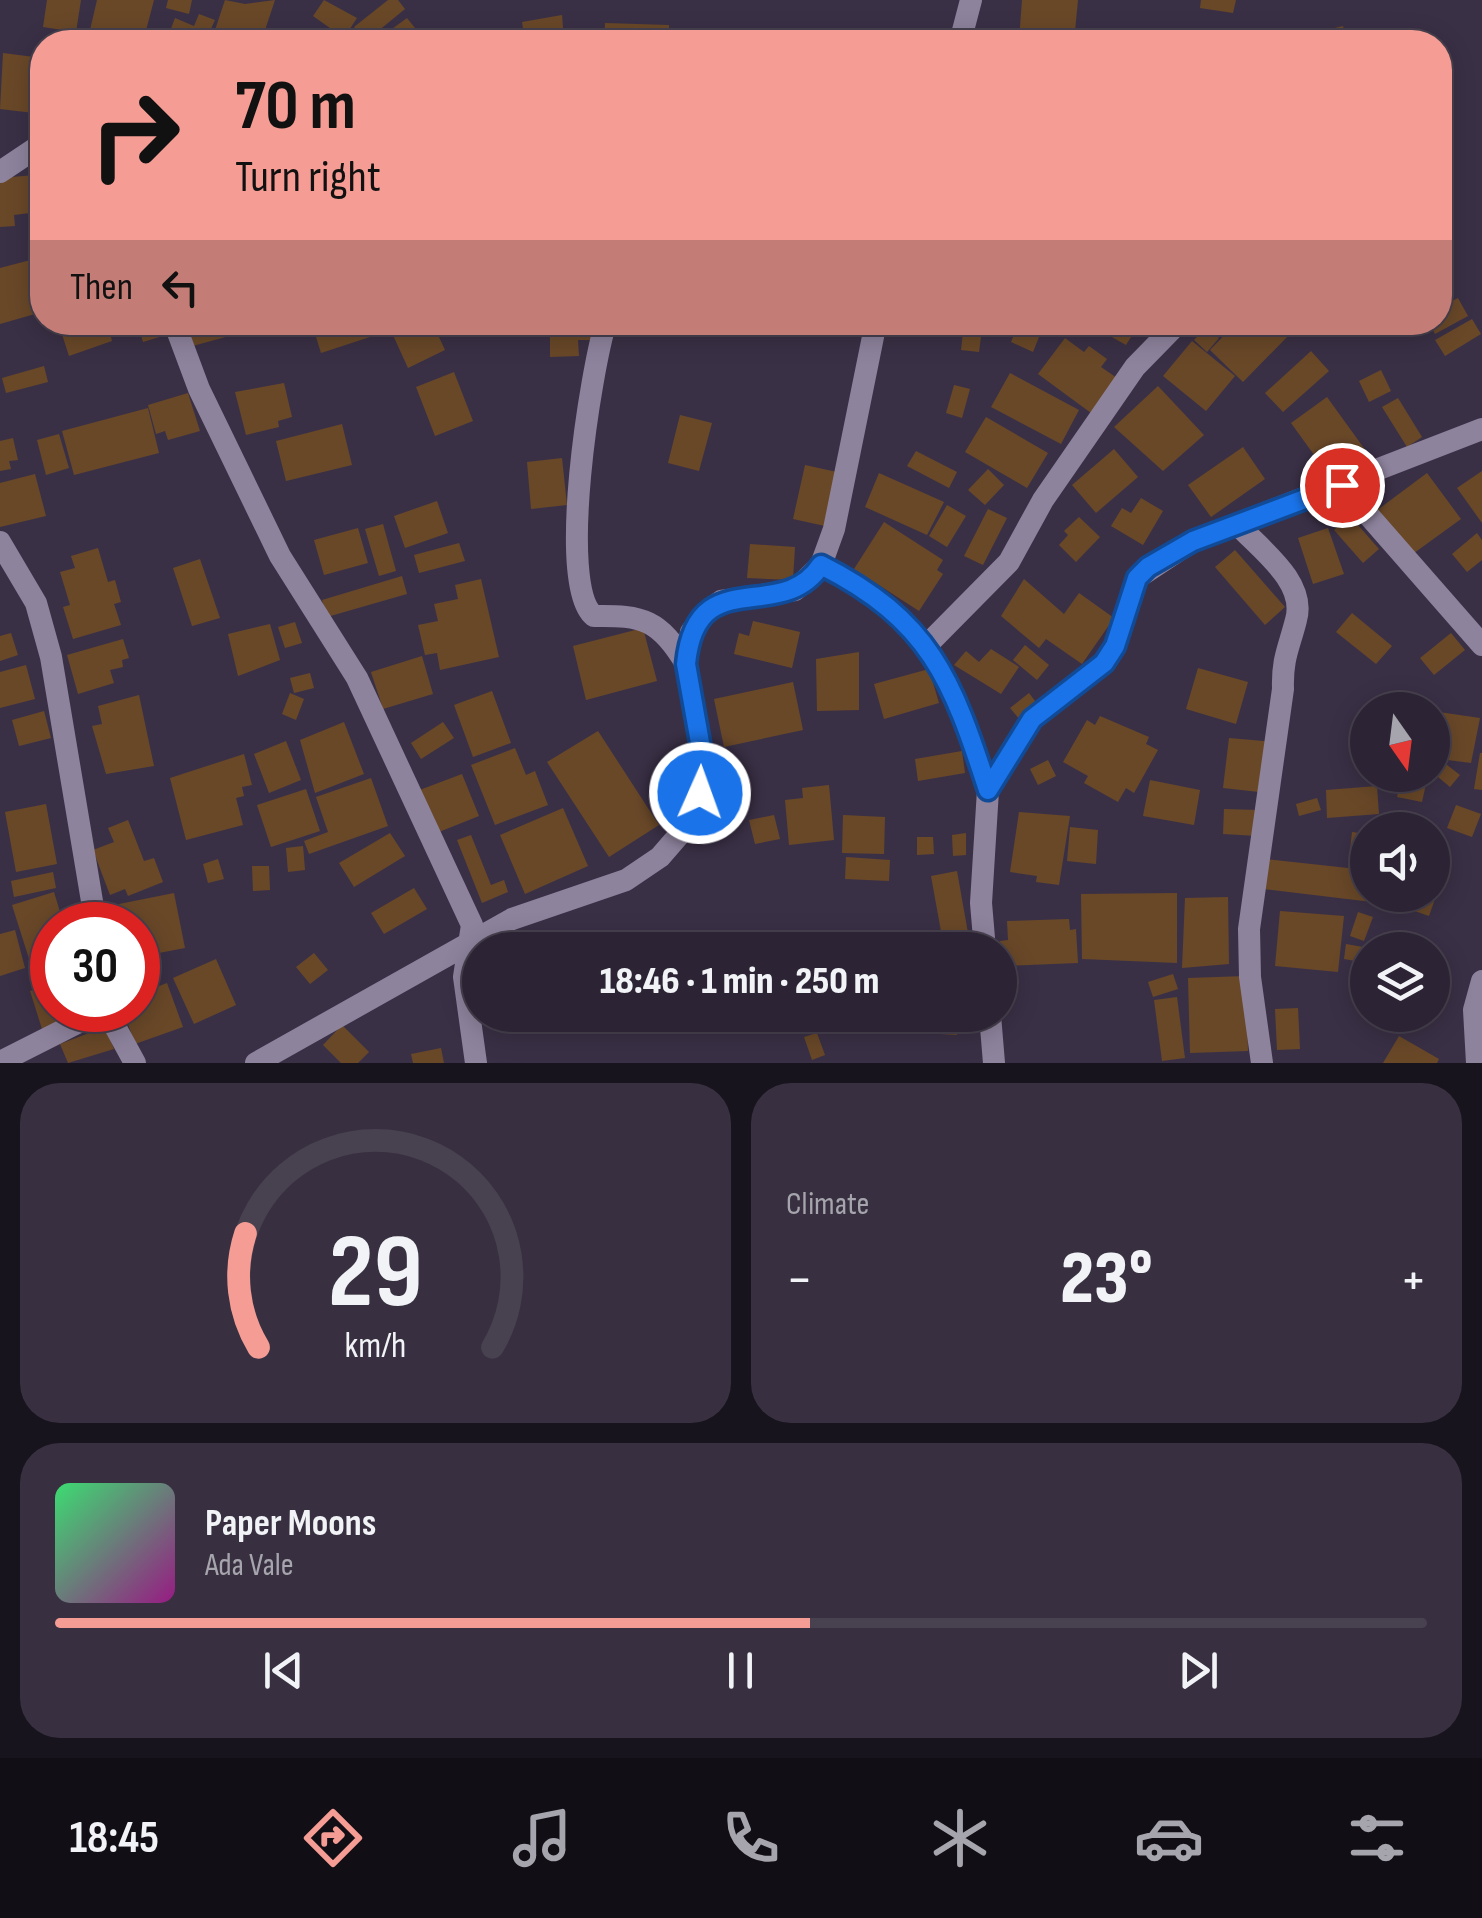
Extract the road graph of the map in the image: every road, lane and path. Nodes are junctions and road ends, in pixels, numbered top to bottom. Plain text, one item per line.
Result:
1 (971, 0) edge
2 (963, 30) edge
3 (30, 152) edge
4 (0, 172) edge
5 (179, 335) edge
6 (604, 335) edge
7 (873, 335) edge
8 (1166, 335) edge
9 (1482, 429) edge
10 (1342, 485) junction
11 (1237, 524) junction
12 (0, 542) edge
13 (821, 565) junction
14 (1482, 644) edge
15 (927, 646) junction
16 (686, 664) junction
17 (988, 790) junction
18 (92, 902) edge
19 (471, 932) edge
20 (490, 932) edge
21 (984, 932) edge
22 (462, 949) edge
23 (1482, 981) edge
24 (61, 1032) edge
25 (117, 1032) edge
26 (472, 1032) edge
27 (991, 1032) edge
28 (0, 1062) edge
29 (135, 1063) edge
30 (256, 1063) edge
31 (476, 1063) edge
32 (994, 1063) edge
33 (1262, 1063) edge
34 (1477, 1063) edge

1 - 2 street
3 - 4 street
5 - 19 street
6 - 16 street
7 - 13 street
8 - 15 street
9 - 10 street
10 - 11 street
10 - 14 street
11 - 17 street
11 - 33 street
12 - 18 street
13 - 15 street
13 - 16 street
15 - 17 street
16 - 20 street
17 - 21 street
22 - 30 street
23 - 34 street
24 - 28 street
25 - 29 street
26 - 31 street
27 - 32 street

